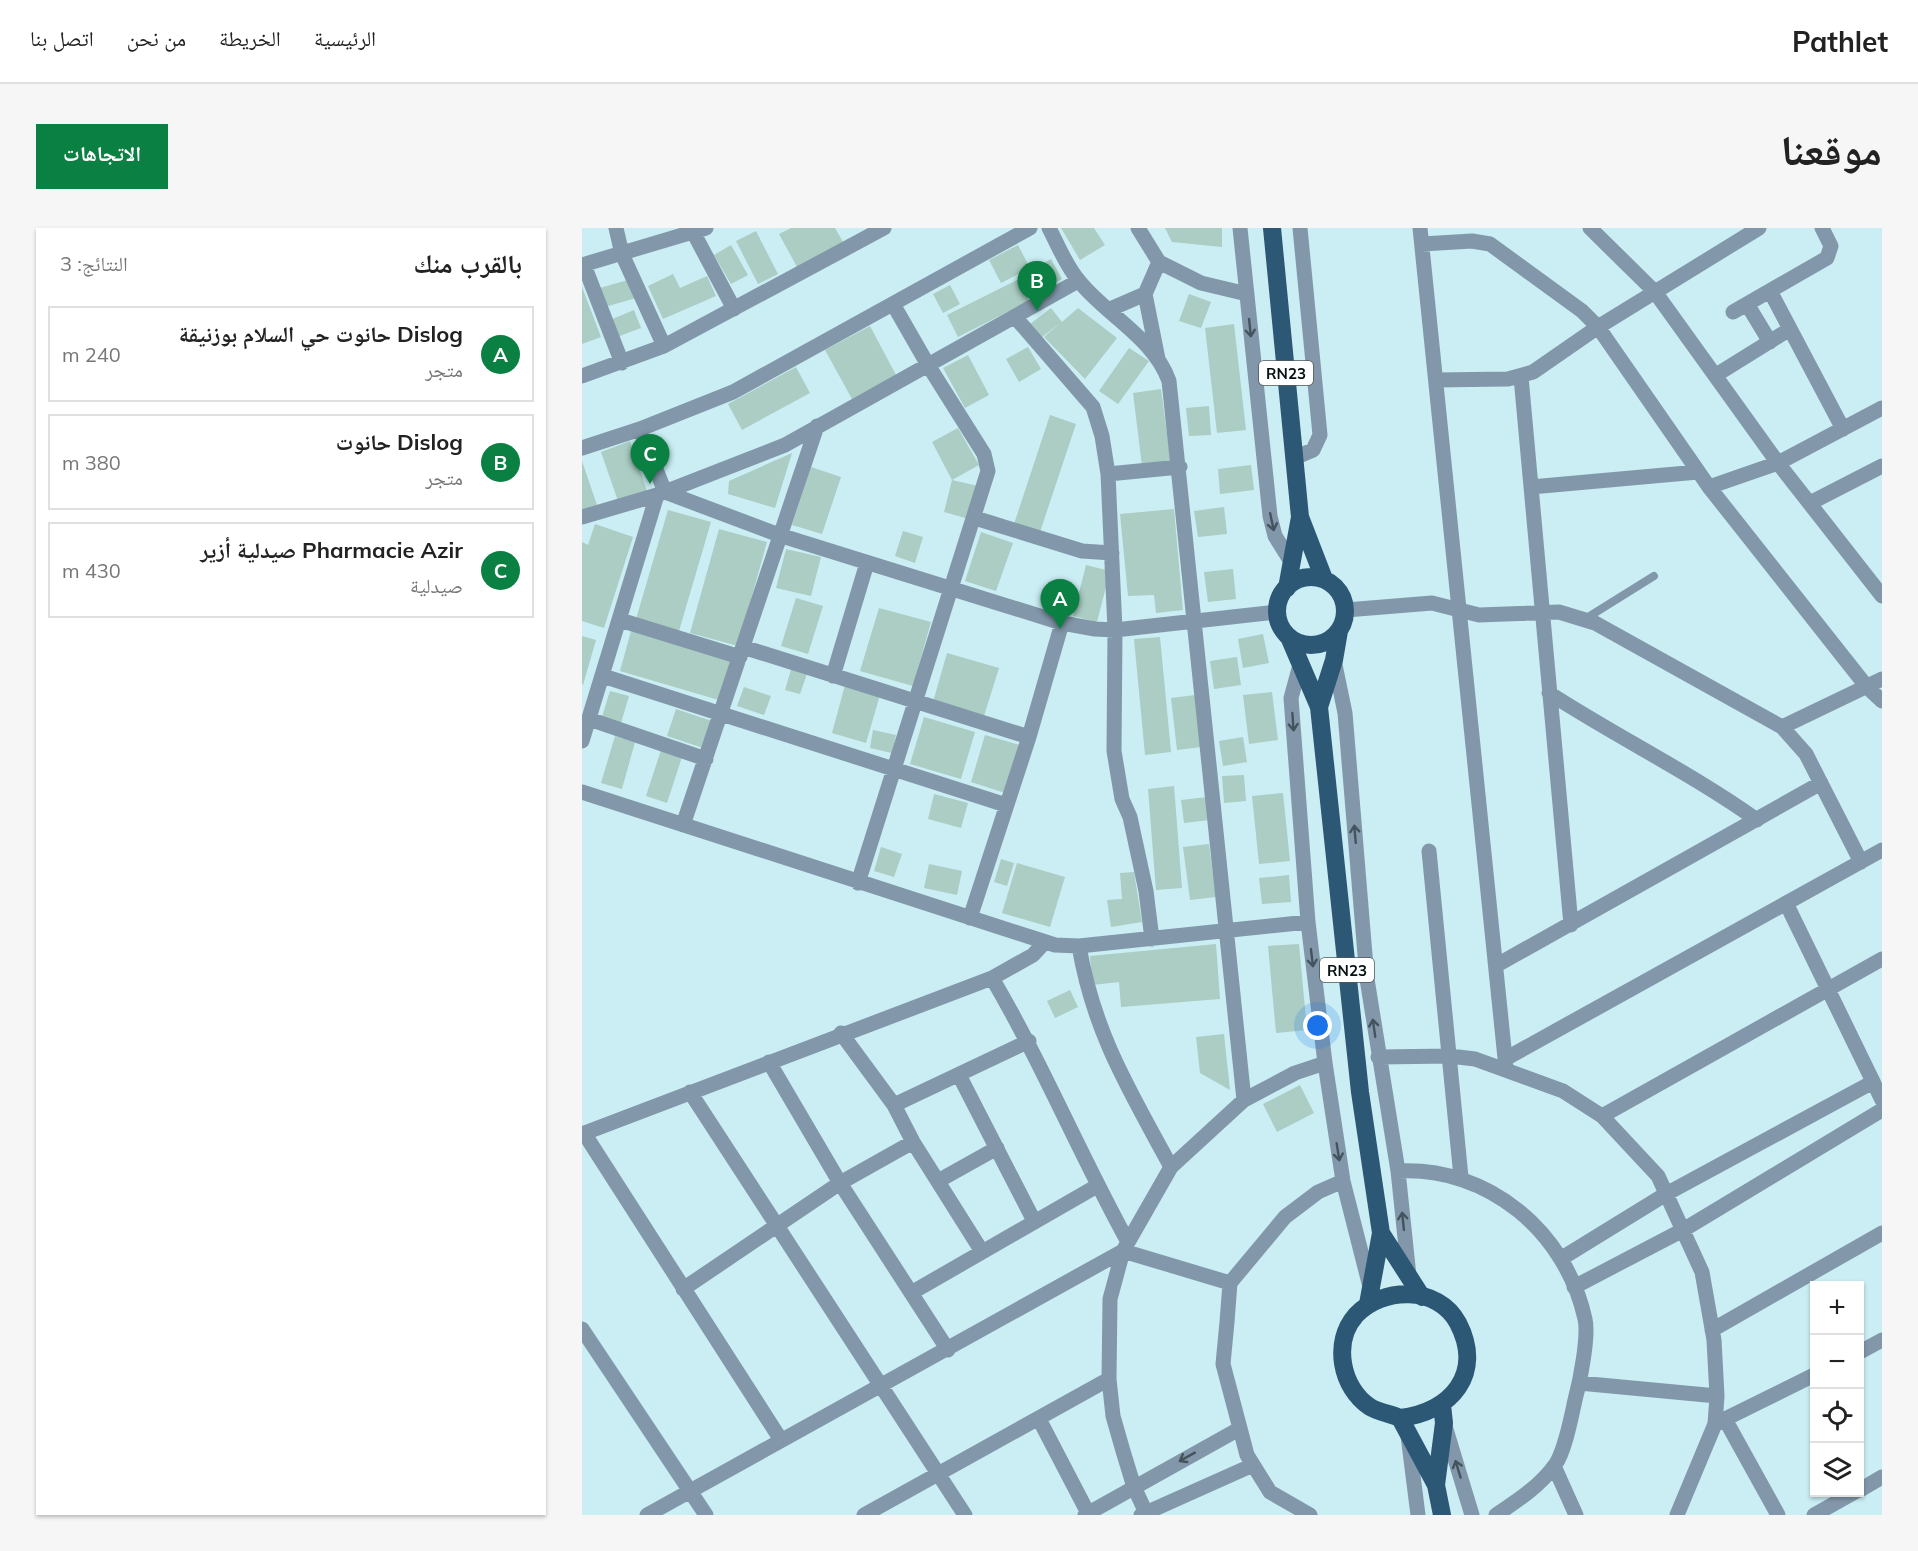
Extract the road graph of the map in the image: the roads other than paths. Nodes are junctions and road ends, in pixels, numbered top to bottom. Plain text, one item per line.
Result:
1 (616, 228) edge
2 (884, 228) edge
3 (1048, 228) edge
4 (1138, 228) edge
5 (1240, 228) edge
6 (1272, 228) edge
7 (1300, 228) edge
8 (1420, 228) edge
9 (1590, 228) edge
10 (1759, 228) edge
11 (1822, 228) edge
12 (697, 230) edge
13 (1023, 230) edge
14 (1422, 244) junction
15 (622, 254) junction
16 (1159, 262) junction
17 (583, 265) edge
18 (1078, 281) junction
19 (1770, 291) junction
20 (1655, 292) junction
21 (1145, 294) junction
22 (1247, 294) junction
23 (893, 304) junction
24 (1747, 304) junction
25 (734, 309) junction
26 (1108, 310) junction
27 (1733, 312) dead end
28 (1015, 317) junction
29 (1598, 327) junction
30 (1790, 329) junction
31 (1770, 342) junction
32 (664, 346) junction
33 (1158, 359) junction
34 (622, 363) junction
35 (928, 365) junction
36 (1716, 375) junction
37 (582, 376) edge
38 (1521, 377) junction
39 (1436, 380) junction
40 (1882, 408) edge
41 (817, 426) junction
42 (640, 429) junction
43 (1843, 429) junction
44 (582, 448) edge
45 (1294, 458) junction
46 (1778, 463) junction
47 (1882, 466) edge
48 (1180, 467) junction
49 (1698, 472) junction
50 (1108, 474) junction
51 (1531, 487) junction
52 (1709, 487) junction
53 (661, 494) junction
54 (1810, 503) junction
55 (582, 517) edge
56 (975, 518) junction
57 (1300, 518) junction
58 (779, 535) junction
59 (1112, 553) junction
60 (1290, 560) junction
61 (867, 563) junction
62 (1654, 576) dead end
63 (1324, 579) junction
64 (1287, 588) junction
65 (951, 590) junction
66 (1882, 596) edge
67 (1458, 609) junction
68 (1346, 610) junction
69 (1277, 612) junction
70 (1542, 612) junction
71 (1585, 619) junction
72 (620, 620) junction
73 (1194, 621) junction
74 (1062, 623) junction
75 (1115, 630) junction
76 (1339, 632) junction
77 (1289, 637) junction
78 (742, 652) junction
79 (1334, 660) junction
80 (1300, 665) junction
81 (603, 676) junction
82 (833, 676) junction
83 (1882, 679) edge
84 (1867, 687) junction
85 (1549, 693) junction
86 (1882, 701) edge
87 (916, 703) junction
88 (1319, 707) junction
89 (721, 715) junction
90 (589, 719) junction
91 (1782, 727) junction
92 (1029, 737) junction
93 (582, 741) edge
94 (706, 759) junction
95 (896, 769) junction
96 (1821, 783) junction
97 (582, 792) edge
98 (1734, 804) junction
99 (1006, 805) junction
100 (1757, 820) junction
101 (682, 825) junction
102 (1738, 830) junction
103 (1882, 850) edge
104 (1429, 851) dead end
105 (1861, 862) junction
106 (858, 883) junction
107 (1786, 903) junction
108 (970, 918) junction
109 (1308, 922) junction
110 (1571, 925) junction
111 (1225, 931) junction
112 (1152, 939) junction
113 (1044, 943) junction
114 (1079, 946) junction
115 (1882, 959) edge
116 (1497, 965) junction
117 (992, 978) junction
118 (1828, 988) junction
119 (841, 1033) junction
120 (1029, 1041) junction
121 (1450, 1056) junction
122 (1378, 1057) junction
123 (769, 1062) junction
124 (1325, 1063) junction
125 (1505, 1064) junction
126 (959, 1075) junction
127 (1873, 1082) junction
128 (690, 1092) junction
129 (1244, 1100) junction
130 (1882, 1100) edge
131 (894, 1105) junction
132 (1882, 1110) edge
133 (1602, 1116) junction
134 (583, 1134) edge
135 (913, 1142) junction
136 (997, 1148) junction
137 (1171, 1167) junction
138 (1398, 1171) junction
139 (1461, 1177) junction
140 (938, 1181) junction
141 (1343, 1181) junction
142 (840, 1183) junction
143 (1097, 1186) junction
144 (1666, 1194) junction
145 (1035, 1221) junction
146 (775, 1225) junction
147 (1683, 1230) junction
148 (1381, 1233) junction
149 (1882, 1233) edge
150 (1126, 1246) junction
151 (981, 1250) junction
152 (1562, 1257) junction
153 (1409, 1279) junction
154 (1230, 1282) junction
155 (1574, 1287) junction
156 (683, 1289) junction
157 (911, 1293) junction
158 (1369, 1296) junction
159 (1422, 1297) junction
160 (582, 1329) edge
161 (1712, 1330) junction
162 (1882, 1340) edge
163 (587, 1347) edge
164 (948, 1350) junction
165 (1864, 1350) edge
166 (1810, 1378) edge
167 (1109, 1379) junction
168 (1579, 1383) junction
169 (880, 1386) junction
170 (1717, 1396) junction
171 (1443, 1414) junction
172 (1039, 1419) junction
173 (1720, 1423) junction
174 (1404, 1425) junction
175 (1239, 1429) junction
176 (782, 1440) junction
177 (1253, 1465) junction
178 (1554, 1466) junction
179 (938, 1474) junction
180 (1882, 1478) edge
181 (1436, 1485) junction
182 (1134, 1487) junction
183 (1864, 1488) edge
184 (689, 1491) junction
185 (1846, 1497) edge
186 (1086, 1514) edge
187 (1144, 1514) edge
188 (647, 1515) edge
189 (706, 1515) edge
190 (864, 1515) edge
191 (965, 1515) edge
192 (1310, 1515) edge
193 (1418, 1515) edge
194 (1442, 1515) edge
195 (1472, 1515) edge
196 (1496, 1515) edge
197 (1576, 1515) edge
198 (1677, 1515) edge
199 (1778, 1515) edge
200 (1814, 1515) edge

1 - 15 street
2 - 25 street
3 - 18 street
4 - 16 street
5 - 22 street
6 - 45 main road, RN23
7 - 45 street
8 - 14 street
9 - 20 street
10 - 20 street
11 - 19 street
12 - 15 street
12 - 25 street
13 - 23 street
14 - 29 street
14 - 39 street
15 - 17 street
15 - 32 street
16 - 21 street
16 - 22 street
17 - 34 street
18 - 26 street
18 - 28 street
19 - 24 street
19 - 30 street
20 - 29 street
20 - 36 street
21 - 26 street
21 - 33 street
22 -> 60 street
23 - 35 street
23 - 42 street
24 - 27 street
24 - 31 street
25 - 32 street
26 - 33 street
28 - 35 street
28 - 50 street
29 - 38 street
29 - 49 street
30 - 31 street
30 - 43 street
31 - 36 street
32 - 34 street
33 - 48 street
34 - 37 street
35 - 41 street
35 - 56 street
36 - 46 street
38 - 39 street
38 - 51 street
39 - 67 street
40 - 43 street
41 - 53 street
41 - 58 street
42 - 44 street
42 - 53 street
43 - 46 street
45 - 57 main road, RN23
46 - 52 street
46 - 54 street
47 - 54 street
48 - 50 street
48 - 73 street
49 - 51 street
49 - 52 street
50 - 59 street
51 - 70 street
52 - 84 street
53 - 55 street
53 - 58 street
53 - 72 street
54 - 66 street
56 - 59 street
56 - 65 street
57 - 60 main road, RN23
57 - 63 main road, RN23
58 - 61 street
58 - 78 street
59 - 75 street
60 - 64 main road, RN23
61 - 65 street
61 - 82 street
62 - 71 lane
63 - 64 main road
63 - 68 main road, RN23
64 - 69 main road, RN23
65 - 74 street
65 - 87 street
67 - 68 street
67 - 70 street
67 - 116 street
68 - 76 main road, RN23
69 - 73 street
69 - 77 main road, RN23
70 - 71 street
70 - 85 street
71 - 91 street
72 - 78 street
72 - 81 street
73 - 75 street
73 - 111 street
74 - 75 street
74 - 92 street
75 - 112 street
76 - 77 main road
76 - 79 main road, RN23
77 - 80 main road, RN23
78 - 82 street
78 - 89 street
79 - 88 main road, RN23
122 -> 79 street
80 - 88 main road, RN23
80 -> 109 street
81 - 89 street
81 - 90 street
82 - 87 street
83 - 84 street
84 - 86 street
84 - 91 street
85 - 98 street
85 - 110 street
87 - 92 street
87 - 95 street
88 - 148 main road, RN23
89 - 94 street
89 - 95 street
90 - 93 street
90 - 94 street
91 - 96 street
92 - 99 street
94 - 101 street
95 - 99 street
95 - 106 street
96 - 100 street
96 - 105 street
97 - 101 street
98 - 100 street
98 - 102 street
99 - 108 street
100 - 102 street
101 - 106 street
102 - 110 street
103 - 105 street
104 - 121 street
105 - 107 street
106 - 108 street
107 - 118 street
107 - 125 street
108 - 113 street
109 - 111 street
109 -> 124 street
110 - 116 street
111 - 112 street
111 - 129 street
112 - 114 street
113 - 114 street
113 - 117 street
114 - 137 street
115 - 118 street
116 - 125 street
117 - 119 street
117 - 120 street
118 - 127 street
118 - 133 street
119 - 123 street
119 - 131 street
120 - 126 street
120 - 143 street
121 - 122 street
121 - 125 street
121 - 139 street
122 - 138 street
123 - 128 street
123 - 142 street
124 - 129 street
124 -> 141 street
125 - 133 street
126 - 131 street
126 - 136 street
127 - 130 street
127 - 144 street
128 - 134 street
128 - 146 street
129 - 137 street
131 - 135 street
132 - 147 street
133 - 144 street
134 - 156 street
135 - 140 street
135 - 142 street
136 - 140 street
136 - 145 street
137 - 150 street
138 - 139 street
153 -> 138 street
139 - 152 street
140 - 151 street
141 - 154 street
141 - 158 street
142 - 146 street
142 - 157 street
143 - 145 street
143 - 150 street
144 - 147 street
144 - 152 street
145 - 151 street
146 - 156 street
146 - 169 street
147 - 155 street
147 - 161 street
148 - 153 main road, RN23
148 - 158 main road, RN23
149 - 161 street
150 - 154 street
150 - 164 street
150 - 167 street
151 - 157 street
152 - 155 street
153 - 159 main road, RN23
154 - 175 street
155 - 168 street
156 - 176 street
157 - 164 street
158 - 159 main road, RN23
158 - 174 main road, RN23
159 - 171 main road, RN23
160 - 163 street
161 - 170 street
162 - 165 street
163 - 184 street
164 - 169 street
166 - 173 street
167 - 172 street
167 - 182 street
168 - 170 street
168 - 178 street
169 - 176 street
169 - 179 street
170 - 173 street
171 - 174 main road, RN23
171 - 181 main road
195 -> 171 street
172 - 179 street
172 - 186 street
173 - 198 street
173 - 199 street
174 - 181 main road
174 - 193 street
175 - 177 street
175 -> 182 street
176 - 184 street
177 - 187 street
177 - 192 street
178 - 196 street
178 - 197 street
179 - 190 street
179 - 191 street
180 - 183 street
181 - 194 main road
182 - 186 street
182 - 187 street
184 - 188 street
184 - 189 street
185 - 200 street

